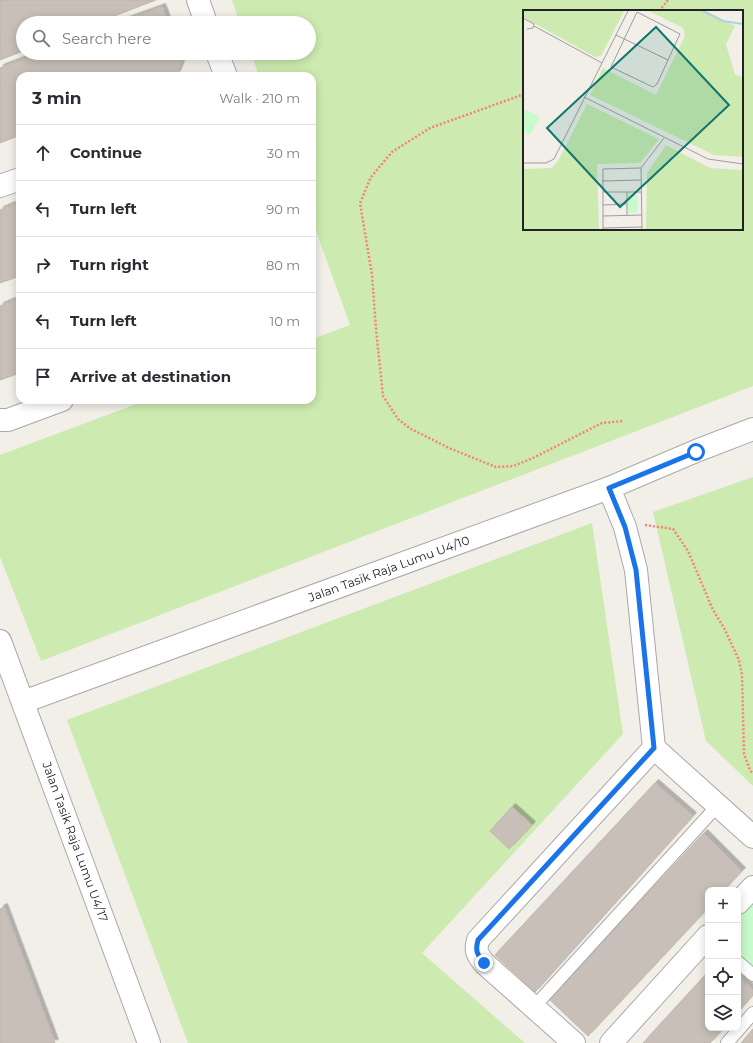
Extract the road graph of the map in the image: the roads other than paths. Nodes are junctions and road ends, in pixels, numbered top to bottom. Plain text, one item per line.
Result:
1 (198, 0) edge
2 (204, 16) edge
3 (220, 60) edge
4 (224, 72) edge
5 (16, 180) edge
6 (0, 186) edge
7 (51, 404) edge
8 (0, 420) edge
9 (753, 429) edge
10 (609, 488) junction
11 (0, 641) edge
12 (23, 702) junction
13 (654, 748) junction
14 (718, 806) junction
15 (753, 837) edge
16 (753, 887) edge
17 (741, 900) edge
18 (705, 939) edge
19 (741, 965) edge
20 (753, 975) edge
21 (534, 1007) junction
22 (753, 1013) edge
23 (149, 1043) edge
24 (574, 1043) edge
25 (611, 1043) edge
26 (727, 1043) edge

1 - 2 street
3 - 4 street
5 - 6 street
7 - 8 street
9 - 10 street, Jalan Tasik Raja Lumu U4/10
10 - 12 street, Jalan Tasik Raja Lumu U4/10
10 - 13 street
11 - 12 street, Jalan Tasik Raja Lumu U4/17
12 - 23 street, Jalan Tasik Raja Lumu U4/17
13 - 14 street
13 - 21 street
14 - 15 street
14 - 21 lane
16 - 17 street
18 - 25 street
19 - 20 lane
21 - 24 street
22 - 26 lane

